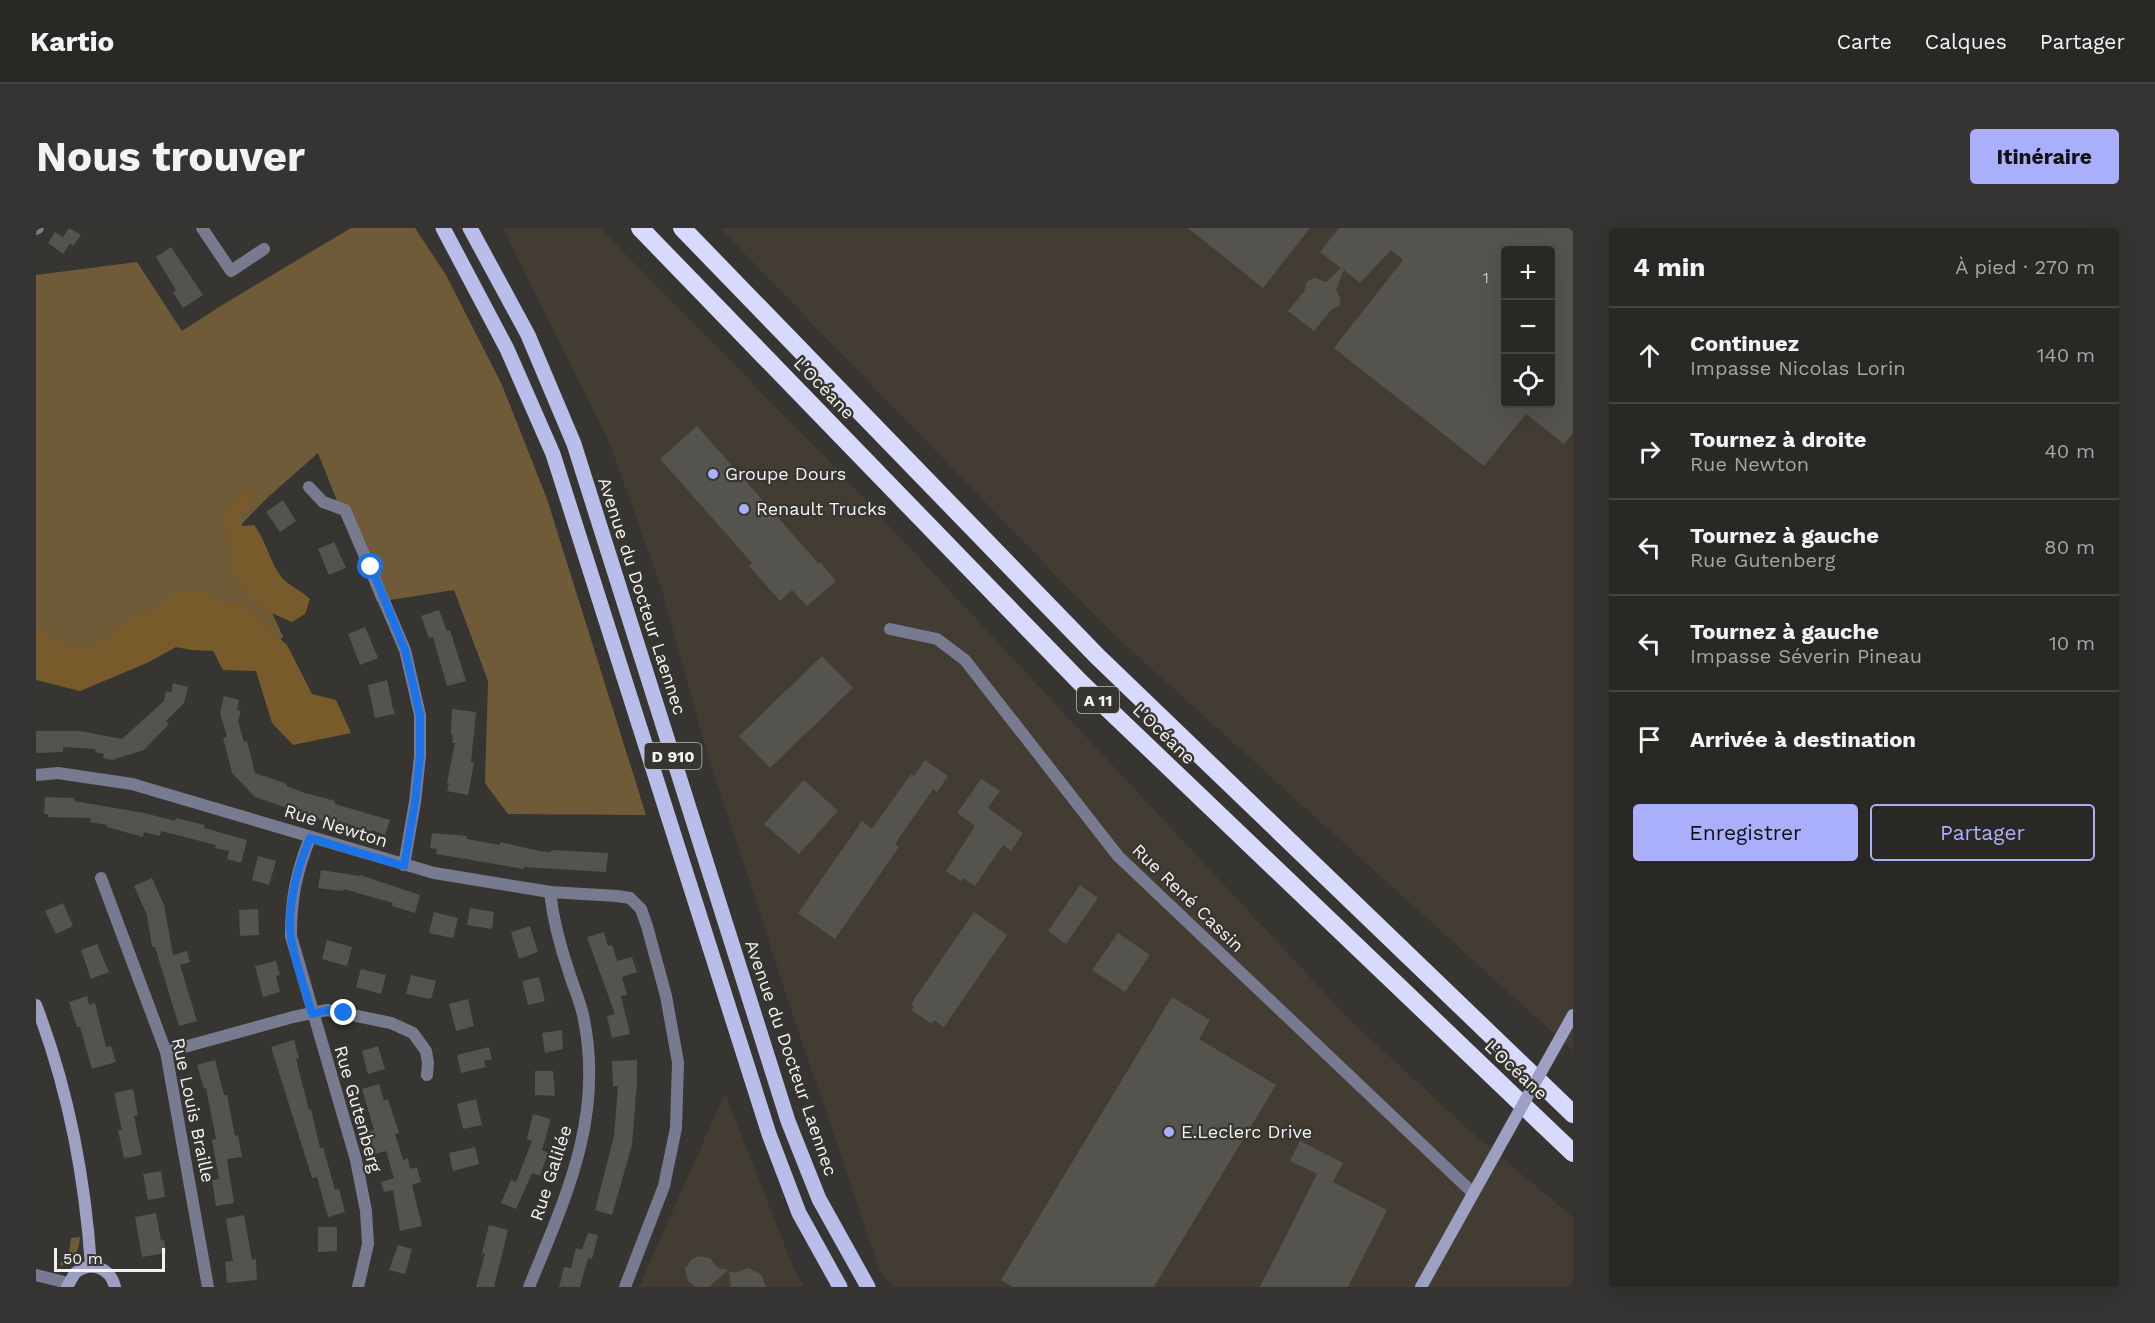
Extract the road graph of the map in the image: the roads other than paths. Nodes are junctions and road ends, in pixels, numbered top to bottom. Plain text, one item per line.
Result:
1 (202, 228) edge
2 (443, 228) edge
3 (470, 228) edge
4 (640, 228) edge
5 (682, 228) edge
6 (264, 249) dead end
7 (309, 487) dead end
8 (890, 629) dead end
9 (36, 775) edge
10 (310, 838) junction
11 (404, 866) junction
12 (101, 878) dead end
13 (550, 892) junction
14 (36, 1005) edge
15 (312, 1014) junction
16 (1573, 1015) edge
17 (165, 1052) junction
18 (427, 1075) dead end
19 (1573, 1113) edge
20 (1573, 1153) edge
21 (1473, 1194) junction
22 (91, 1266) junction
23 (36, 1275) edge
24 (68, 1285) edge
25 (115, 1287) edge
26 (208, 1287) edge
27 (358, 1287) edge
28 (529, 1287) edge
29 (625, 1287) edge
30 (840, 1287) edge
31 (868, 1287) edge
32 (1421, 1287) edge

1 - 6 street
2 - 30 main road, D 910
3 - 31 main road, Avenue du Docteur Laennec / D 910
4 - 20 highway, L’Océane / A 11
5 - 19 highway, L’Océane / A 11
7 - 11 street
8 - 21 street, Rue René Cassin
9 - 10 street, Rue Newton
10 - 11 street, Rue Newton
10 - 15 street, Rue Gutenberg
11 - 13 street, Rue Newton
12 - 17 street, Rue Louis Braille
13 - 28 street, Rue Galilée
13 - 29 street, Rue Newton
14 - 22 main road
15 - 17 street
15 - 18 street
15 - 27 street, Rue Gutenberg
16 - 21 main road, bridge
17 - 26 street, Rue Louis Braille
21 - 32 main road
22 - 24 main road
22 - 25 main road
23 - 24 street

